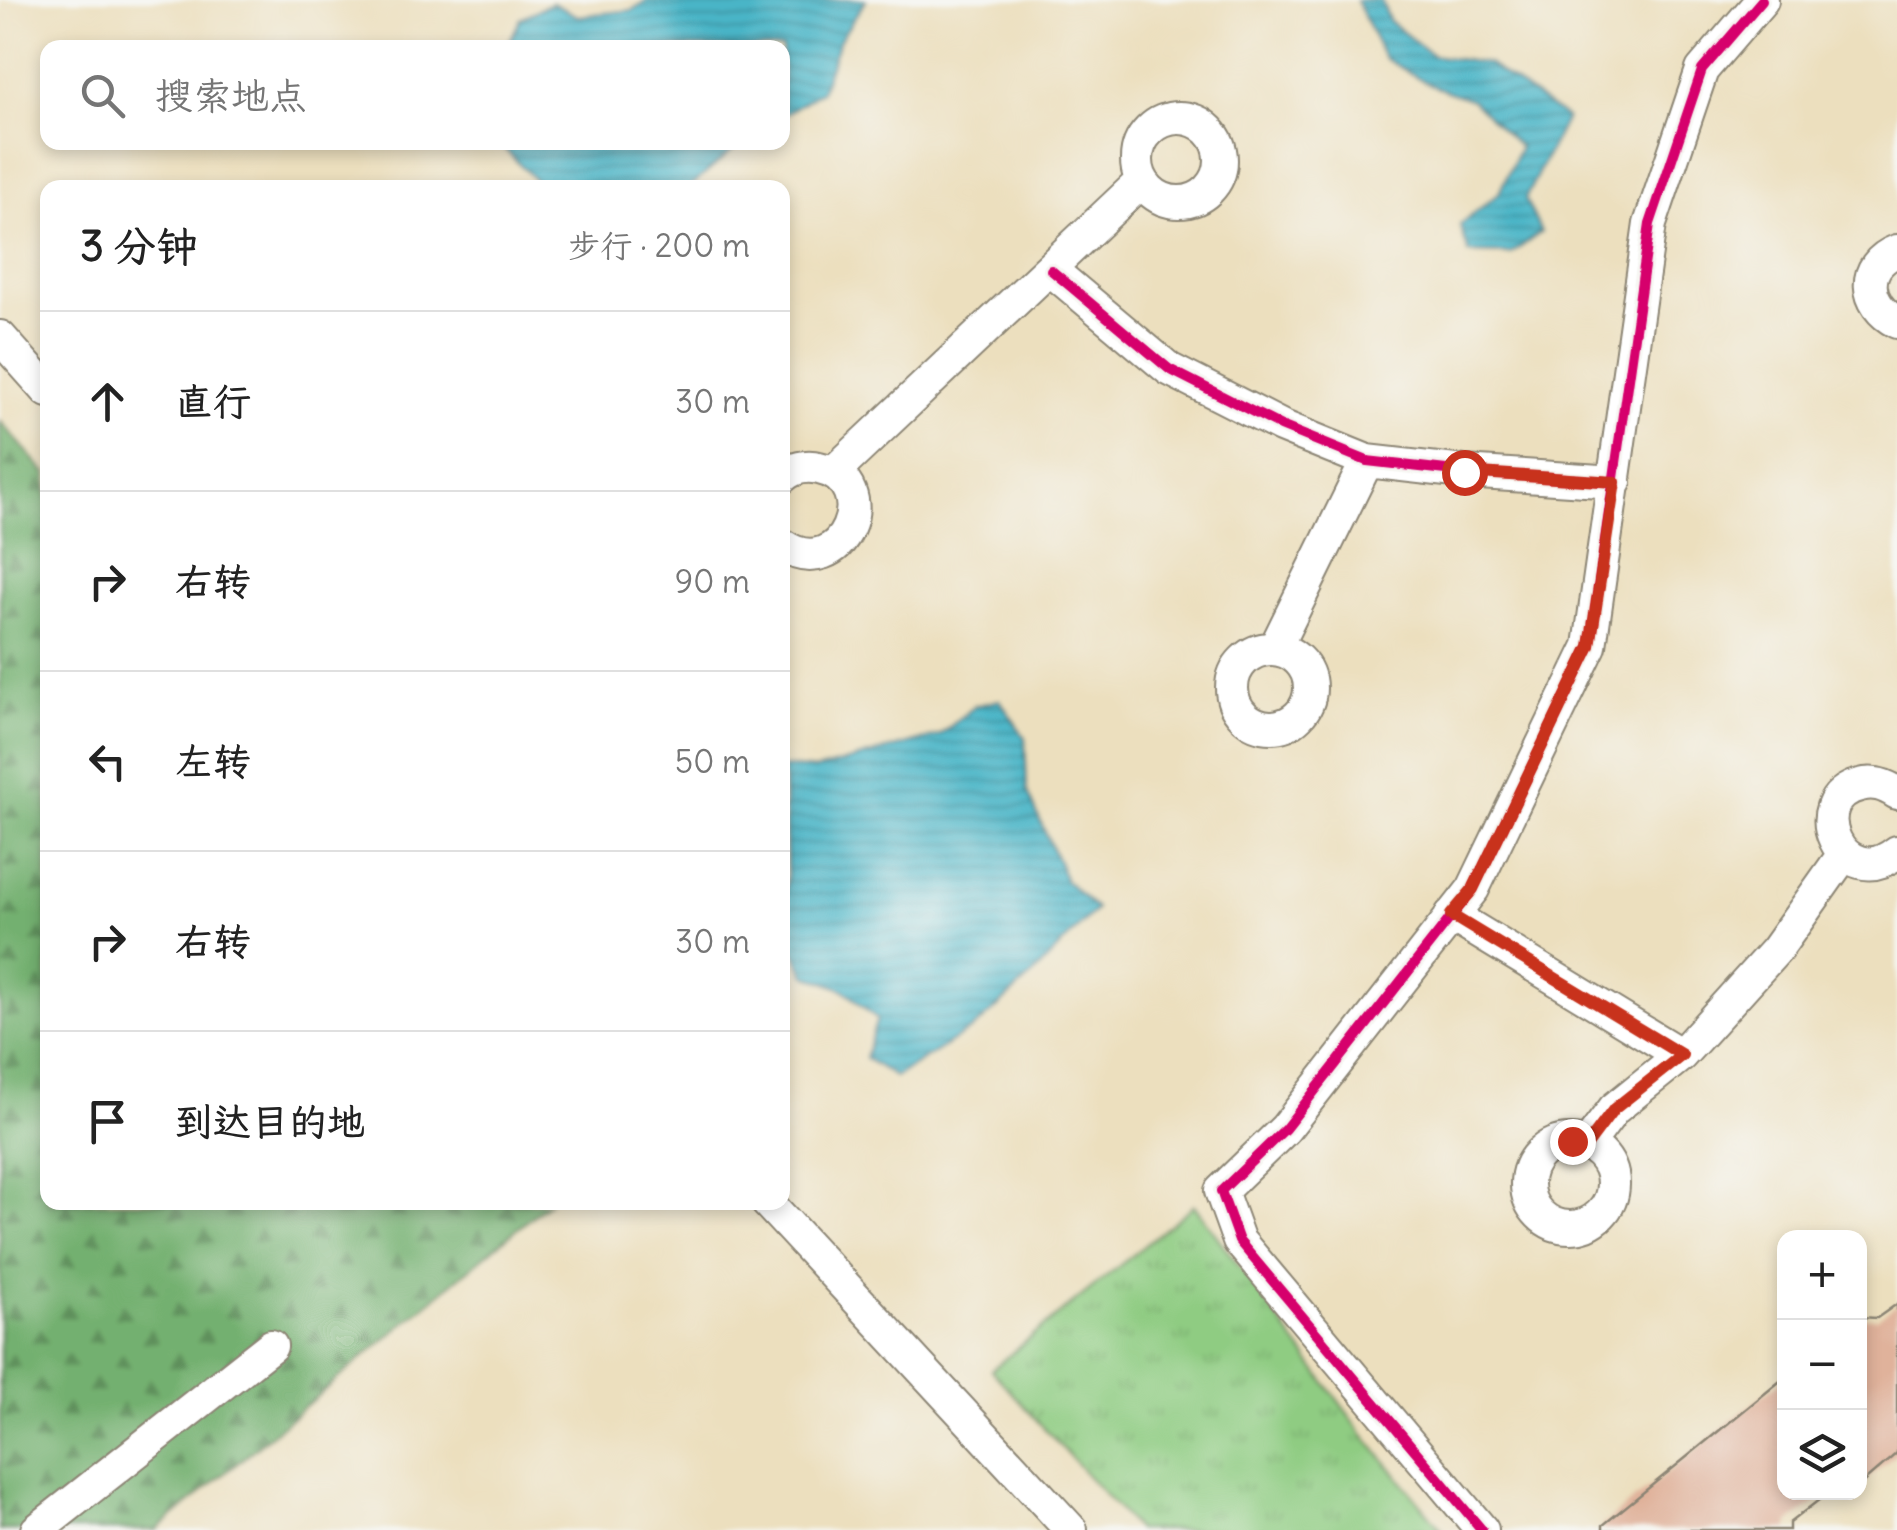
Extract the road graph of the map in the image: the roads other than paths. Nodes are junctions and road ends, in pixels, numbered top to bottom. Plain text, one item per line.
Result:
1 (1762, 0) edge
2 (1142, 181) dead end
3 (1897, 251) edge
4 (1051, 270) junction
5 (1897, 322) edge
6 (0, 336) edge
7 (40, 382) edge
8 (1366, 461) junction
9 (790, 473) edge
10 (833, 473) junction
11 (1615, 482) junction
12 (790, 549) edge
13 (1275, 648) dead end
14 (1897, 793) edge
15 (1897, 852) edge
16 (1844, 854) junction
17 (1451, 915) junction
18 (1682, 1055) junction
19 (1587, 1145) dead end
20 (774, 1210) edge
21 (270, 1346) dead end
22 (37, 1530) edge
23 (1071, 1530) edge
24 (1482, 1530) edge

1 - 11 street
2 - 4 street
3 - 5 street
4 - 8 street
4 - 10 street
6 - 7 street
8 - 11 street
8 - 13 street
9 - 10 street
10 - 12 street
11 - 17 street
14 - 16 street
15 - 16 street
16 - 18 street
17 - 18 street
17 - 24 street
18 - 19 street
20 - 23 street
21 - 22 street

